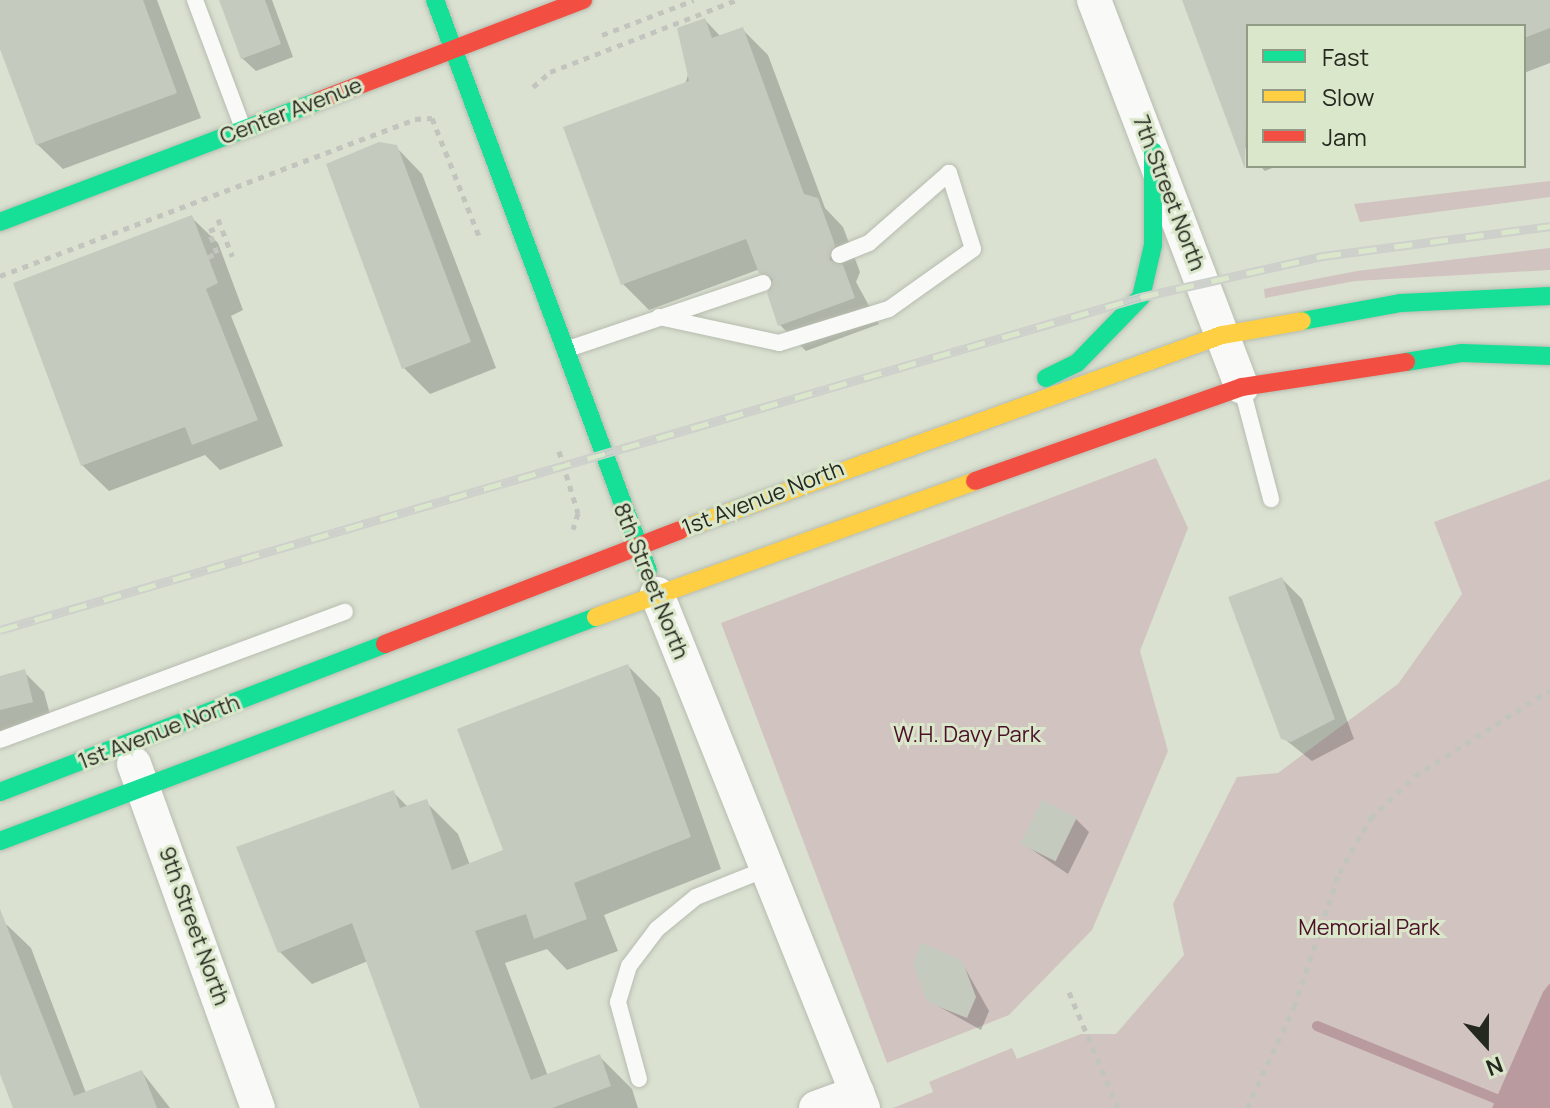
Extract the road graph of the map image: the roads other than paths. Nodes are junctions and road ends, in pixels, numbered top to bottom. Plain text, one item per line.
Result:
1 (195, 0) edge
2 (435, 0) edge
3 (583, 0) edge
4 (1094, 0) edge
5 (453, 50) junction
6 (244, 129) junction
7 (1153, 151) junction
8 (0, 222) edge
9 (839, 255) dead end
10 (763, 283) dead end
11 (1550, 296) edge
12 (659, 317) junction
13 (1222, 335) junction
14 (563, 351) junction
15 (1550, 356) edge
16 (1242, 387) junction
17 (903, 444) junction
18 (1271, 499) dead end
19 (638, 546) junction
20 (657, 594) junction
21 (345, 612) dead end
22 (0, 740) edge
23 (127, 744) junction
24 (143, 787) junction
25 (0, 792) edge
26 (0, 841) edge
27 (766, 869) junction
28 (639, 1079) dead end
29 (860, 1100) edge
30 (258, 1108) edge
31 (816, 1108) edge

1 - 6 lane
2 - 5 main road, 8th Street North
3 - 5 main road, Center Avenue
4 - 7 street, 7th Street North
5 - 6 main road, Center Avenue
5 - 14 main road, 8th Street North
6 - 8 main road, Center Avenue
7 - 13 street, 7th Street North
7 - 17 main road
9 - 12 lane
10 - 12 lane
11 - 13 main road, 1st Avenue North
12 - 14 lane
13 - 16 street, 7th Street North
13 - 17 main road, 1st Avenue North
14 - 19 main road, 8th Street North
15 - 16 main road, 1st Avenue North
16 - 18 lane
16 - 20 main road, 1st Avenue North
17 - 19 main road, 1st Avenue North
19 - 20 main road, 8th Street North
19 - 23 main road, 1st Avenue North
20 - 24 main road, 1st Avenue North
20 - 27 street, 8th Street North
21 - 22 lane
23 - 24 street, 9th Street North
23 - 25 main road, 1st Avenue North
24 - 26 main road, 1st Avenue North
24 - 30 street, 9th Street North
27 - 28 lane
27 - 29 street, 8th Street North
29 - 31 street

